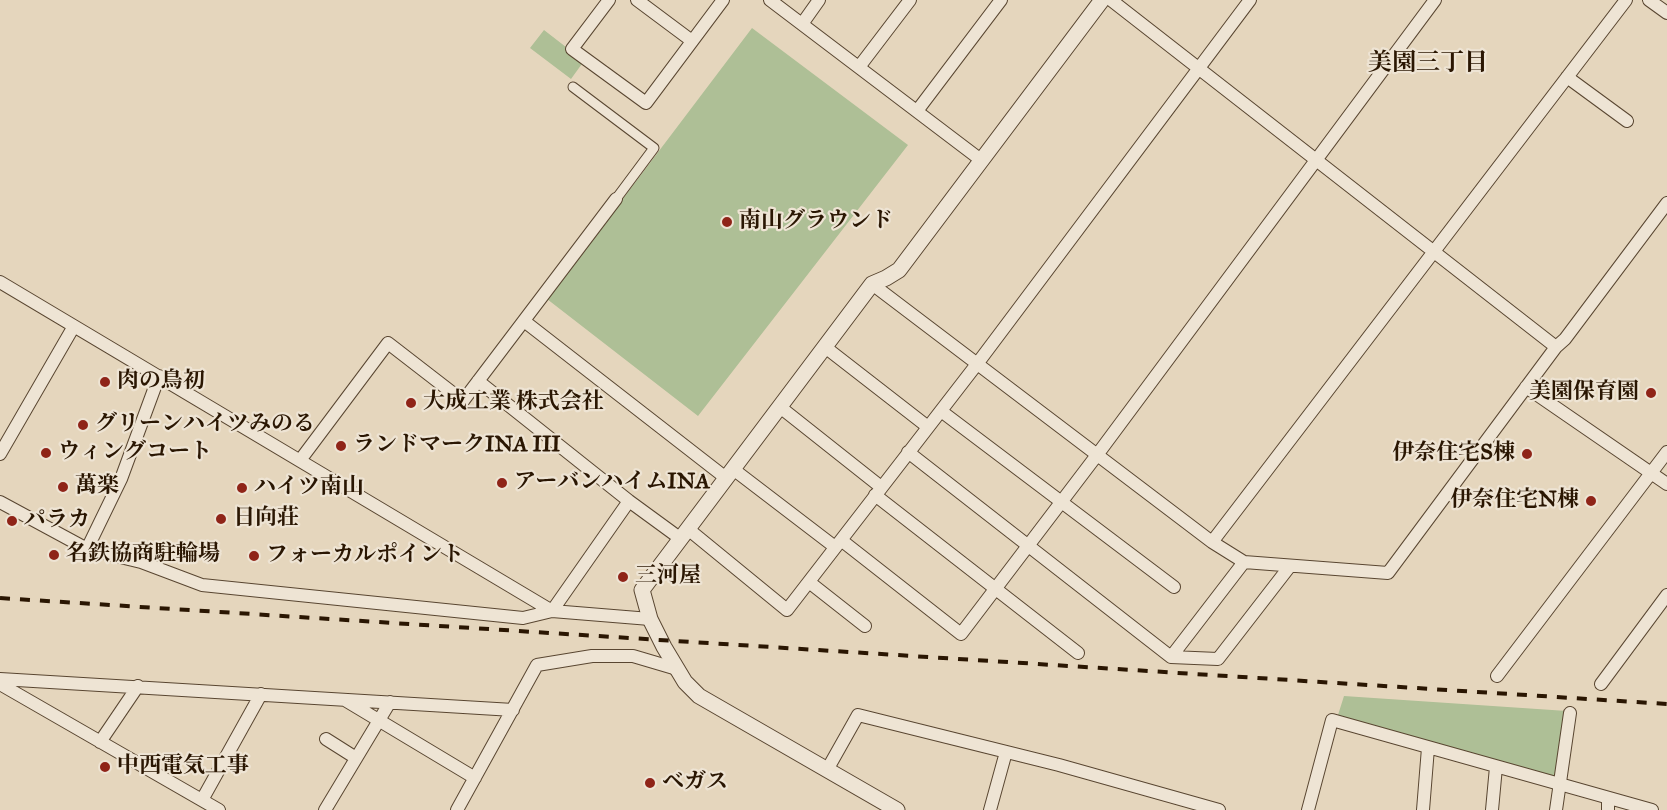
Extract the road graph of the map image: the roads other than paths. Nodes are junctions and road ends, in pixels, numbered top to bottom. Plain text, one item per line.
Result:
1 (609, 0) edge
2 (637, 0) edge
3 (723, 0) edge
4 (770, 0) edge
5 (819, 0) edge
6 (910, 0) edge
7 (1001, 0) edge
8 (1102, 0) edge
9 (1111, 0) edge
10 (1250, 0) edge
11 (1435, 0) edge
12 (1626, 0) edge
13 (1649, 0) edge
14 (1667, 13) edge
15 (802, 24) junction
16 (692, 41) junction
17 (859, 67) junction
18 (1199, 68) junction
19 (1567, 77) junction
20 (573, 87) dead end
21 (917, 111) junction
22 (1627, 121) dead end
23 (981, 160) junction
24 (1316, 160) junction
25 (616, 199) joint
26 (1667, 204) edge
27 (1434, 252) junction
28 (0, 282) edge
29 (872, 284) junction
30 (524, 321) junction
31 (74, 326) junction
32 (825, 347) junction
33 (1556, 347) junction
34 (977, 364) junction
35 (159, 376) junction
36 (478, 381) junction
37 (1526, 387) junction
38 (780, 407) junction
39 (941, 411) junction
40 (928, 427) junction
41 (1667, 452) edge
42 (908, 453) junction
43 (0, 454) edge
44 (1097, 455) junction
45 (301, 459) junction
46 (730, 473) junction
47 (1651, 473) junction
48 (1667, 484) edge
49 (878, 491) junction
50 (629, 501) junction
51 (0, 502) edge
52 (1062, 502) junction
53 (684, 534) junction
54 (1212, 542) junction
55 (838, 544) junction
56 (1029, 546) junction
57 (87, 549) junction
58 (1244, 562) junction
59 (1290, 566) junction
60 (809, 582) junction
61 (1174, 587) dead end
62 (995, 590) junction
63 (1667, 596) edge
64 (552, 611) junction
65 (650, 619) junction
66 (865, 626) dead end
67 (1078, 653) dead end
68 (1171, 657) junction
69 (677, 669) junction
70 (1497, 676) dead end
71 (0, 679) edge
72 (0, 684) edge
73 (1600, 684) dead end
74 (138, 686) junction
75 (261, 694) junction
76 (343, 699) junction
77 (390, 702) junction
78 (513, 710) junction
79 (1570, 713) dead end
80 (379, 720) junction
81 (326, 739) dead end
82 (100, 742) junction
83 (1428, 748) junction
84 (1006, 752) junction
85 (356, 758) junction
86 (1496, 767) junction
87 (827, 770) junction
88 (475, 778) junction
89 (1558, 785) junction
90 (202, 800) junction
91 (1608, 804) edge
92 (1201, 807) edge
93 (219, 810) edge
94 (325, 810) edge
95 (458, 810) edge
96 (897, 810) edge
97 (990, 810) edge
98 (1219, 810) edge
99 (1308, 810) edge
100 (1423, 810) edge
101 (1492, 810) edge
102 (1556, 810) edge
103 (1652, 810) edge

1 - 16 street
2 - 16 street
3 - 16 street
4 - 15 street
5 - 15 street
6 - 17 street
7 - 21 street
8 - 23 street
9 - 18 street
10 - 18 street
11 - 24 street
12 - 19 street
13 - 14 street
15 - 17 street
17 - 21 street
18 - 24 street
18 - 34 street
19 - 22 street
19 - 27 street
20 - 25 street
21 - 23 street
23 - 29 street
24 - 27 street
24 - 44 street
25 - 30 street
26 - 33 street
27 - 33 street
27 - 54 street
28 - 31 street
29 - 32 street
29 - 34 street
30 - 36 street
30 - 46 street
31 - 35 street
31 - 43 street
32 - 38 street
32 - 40 street
33 - 37 street
34 - 39 street
34 - 44 street
35 - 45 street
35 - 57 street
36 - 45 street
36 - 50 street
37 - 47 street
37 - 59 street
38 - 46 street
38 - 49 street
39 - 40 street
39 - 52 street
40 - 42 street
41 - 47 street
42 - 49 street
42 - 56 street
44 - 52 street
44 - 54 street
45 - 64 street
46 - 53 street
46 - 55 street
47 - 48 street
47 - 70 street
49 - 55 street
49 - 62 street
50 - 53 street
50 - 64 street
51 - 57 street
52 - 56 street
52 - 61 street
53 - 60 street
53 - 65 street
54 - 58 street
55 - 60 street
55 - 62 street
56 - 62 street
56 - 68 street
57 - 64 street
58 - 59 street
58 - 68 street
59 - 68 street
60 - 66 street
62 - 67 street
63 - 73 street
64 - 65 street
65 - 69 street
69 - 78 street
69 - 87 street
71 - 74 street
72 - 82 street
74 - 75 street
74 - 82 street
75 - 76 street
75 - 90 street
76 - 77 street
76 - 80 street
77 - 78 street
77 - 80 street
78 - 88 street
79 - 89 street
80 - 85 street
80 - 88 street
81 - 85 street
82 - 90 street
83 - 86 street
83 - 99 street
83 - 100 street
84 - 87 street
84 - 92 street
84 - 97 street
85 - 94 street
86 - 89 street
86 - 101 street
87 - 96 street
88 - 95 street
89 - 91 street
89 - 102 street
90 - 93 street
91 - 103 street
92 - 98 street

